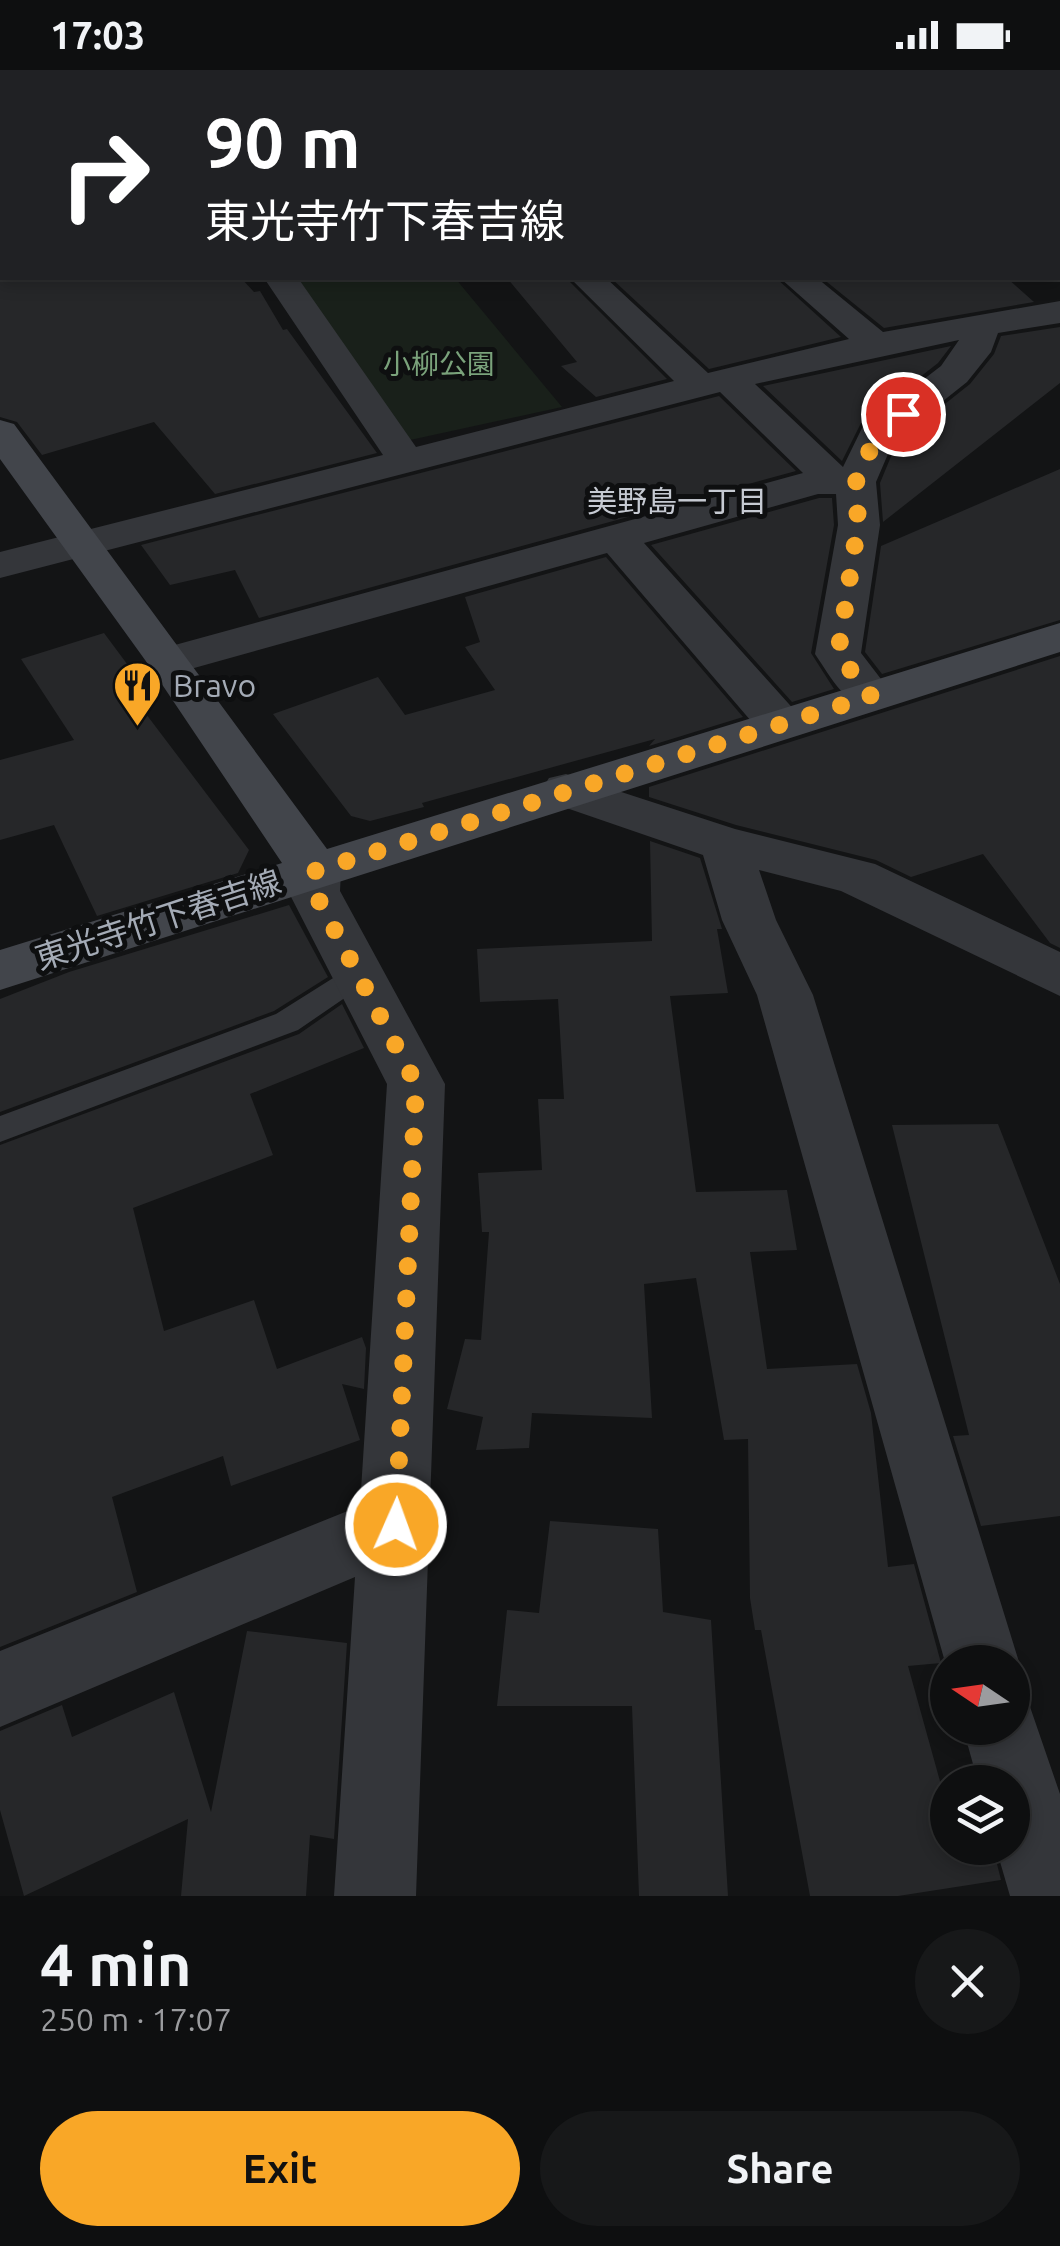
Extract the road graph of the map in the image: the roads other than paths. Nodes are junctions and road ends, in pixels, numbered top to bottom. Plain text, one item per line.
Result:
1 (283, 280) edge
2 (588, 280) edge
3 (799, 280) edge
4 (1060, 312) edge
5 (983, 326) junction
6 (876, 344) junction
7 (715, 383) junction
8 (0, 432) edge
9 (405, 460) junction
10 (845, 482) junction
11 (616, 538) junction
12 (81, 542) junction
13 (0, 565) edge
14 (1060, 637) edge
15 (168, 660) junction
16 (871, 696) junction
17 (780, 724) junction
18 (566, 790) junction
19 (725, 844) junction
20 (315, 871) junction
21 (0, 970) edge
22 (358, 974) junction
23 (1060, 976) edge
24 (0, 1129) edge
25 (396, 1525) junction
26 (977, 1645) edge
27 (0, 1689) edge
28 (1006, 1745) edge
29 (375, 1896) edge
30 (1051, 1896) edge

1 - 9 street
2 - 7 street
3 - 6 street
4 - 5 street
5 - 6 street
5 - 10 street
6 - 7 street
7 - 9 street
7 - 10 street
8 - 12 main road
9 - 12 street
10 - 11 street
10 - 16 street
11 - 15 street
11 - 17 street
12 - 13 street
12 - 15 main road
14 - 16 main road, 東光寺竹下春吉線
15 - 20 main road
16 - 17 main road, 東光寺竹下春吉線
17 - 18 main road, 東光寺竹下春吉線
18 - 19 street
18 - 20 main road, 東光寺竹下春吉線
19 - 23 street
19 - 26 street
20 - 21 main road, 東光寺竹下春吉線
20 - 22 street
22 - 24 lane
22 - 25 street
25 - 27 street
25 - 29 street
28 - 30 street

